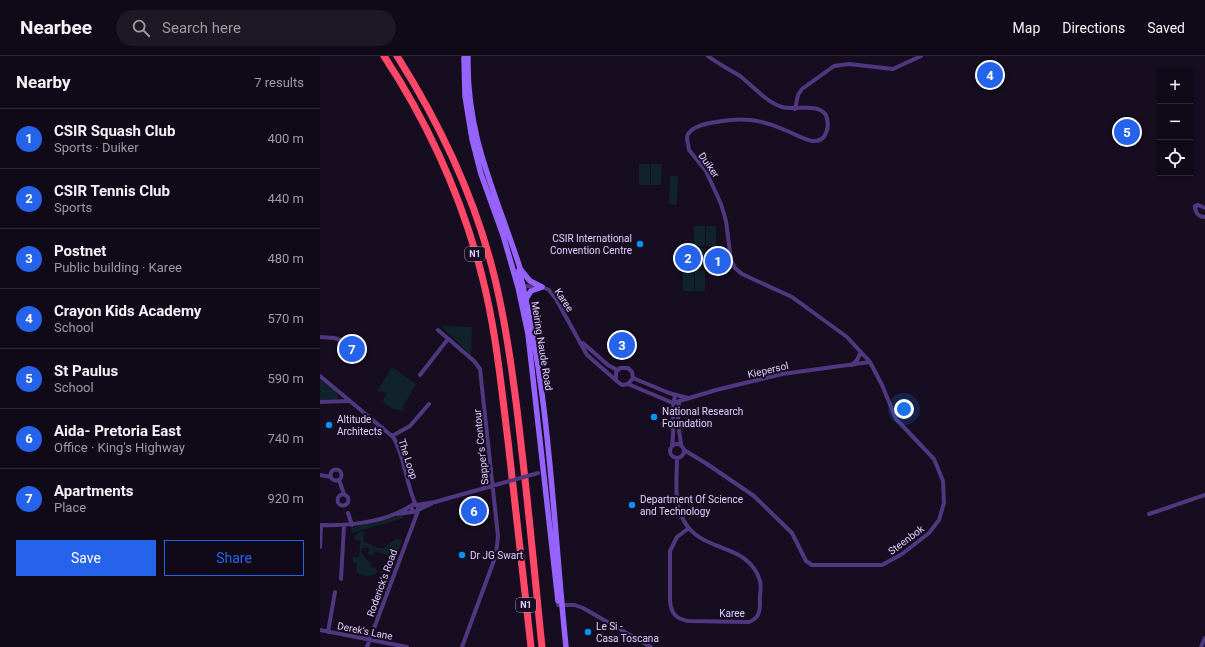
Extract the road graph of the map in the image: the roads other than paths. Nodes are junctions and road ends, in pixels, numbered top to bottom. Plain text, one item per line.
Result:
1 (384, 56) edge
2 (397, 56) edge
3 (464, 56) edge
4 (468, 56) edge
5 (708, 56) edge
6 (921, 56) edge
7 (795, 109) junction
8 (1205, 208) edge
9 (1205, 216) edge
10 (520, 268) junction
11 (520, 287) junction
12 (542, 287) junction
13 (526, 300) junction
14 (438, 330) dead end
15 (320, 337) edge
16 (448, 339) junction
17 (580, 341) junction
18 (348, 342) dead end
19 (861, 352) junction
20 (600, 359) junction
21 (870, 362) junction
22 (596, 365) junction
23 (852, 365) junction
24 (617, 370) junction
25 (420, 375) dead end
26 (320, 376) edge
27 (633, 378) junction
28 (616, 380) junction
29 (628, 384) junction
30 (677, 396) junction
31 (688, 398) junction
32 (349, 400) junction
33 (320, 402) edge
34 (679, 402) junction
35 (673, 403) junction
36 (429, 404) dead end
37 (392, 436) junction
38 (681, 444) junction
39 (672, 445) junction
40 (684, 450) junction
41 (682, 455) junction
42 (695, 456) junction
43 (677, 458) junction
44 (550, 471) junction
45 (320, 473) edge
46 (541, 473) junction
47 (331, 476) junction
48 (338, 480) junction
49 (493, 486) junction
50 (342, 495) junction
51 (1205, 495) edge
52 (435, 502) junction
53 (346, 504) junction
54 (414, 505) junction
55 (415, 511) junction
56 (394, 514) junction
57 (1149, 514) dead end
58 (320, 525) edge
59 (352, 525) junction
60 (344, 526) junction
61 (689, 528) junction
62 (320, 547) edge
63 (341, 579) dead end
64 (336, 592) dead end
65 (560, 605) junction
66 (320, 630) edge
67 (328, 632) junction
68 (1205, 638) edge
69 (370, 640) junction
70 (367, 647) edge
71 (406, 647) edge
72 (462, 647) edge
73 (531, 647) edge
74 (542, 647) edge
75 (563, 647) edge
76 (566, 647) edge
77 (651, 647) edge
78 (1201, 647) edge

1 - 73 highway, N1
2 - 74 highway, N1
3 - 11 street, Meiring Naude Road
4 - 10 street, Meiring Naude Road
5 - 7 street, Duiker
6 - 7 street
7 - 19 street, Duiker
8 - 9 street
10 - 11 street, Meiring Naude Road
10 - 12 street
11 - 12 street, Karee
11 - 13 street, Meiring Naude Road
11 - 46 street, Meiring Naude Road
12 - 13 street
12 - 17 street, Karee
13 - 44 street, Meiring Naude Road
14 - 16 street, Sapper's Contour
15 - 18 street
16 - 25 street
16 - 49 street, Sapper's Contour
17 - 20 street, Karee
17 - 22 street, Karee
19 - 21 street, Duiker
19 - 23 street
20 - 22 street
20 - 24 street, Karee
21 - 23 street, Kiepersol
21 - 42 street, Steenbok
22 - 28 street, Karee
23 - 31 street, Kiepersol
24 - 27 street
24 - 28 street
26 - 32 street, The Loop
27 - 29 street
27 - 30 street
28 - 29 street
29 - 35 street
30 - 31 street
30 - 34 street
30 - 35 street
31 - 34 street
32 - 33 street
32 - 37 street, The Loop
34 - 35 street
34 - 38 street
35 - 39 street
36 - 37 street
37 - 54 street, The Loop
38 - 39 street
38 - 40 street
39 - 43 street
40 - 41 street
40 - 42 street
41 - 42 street
41 - 43 street
43 - 61 street, Karee
44 - 46 street
44 - 65 street, Meiring Naude Road
45 - 47 street
46 - 49 street, bridge
46 - 65 street, Meiring Naude Road
47 - 48 street
47 - 48 street
48 - 50 street
49 - 52 street
49 - 72 street, Sapper's Contour
50 - 53 street
50 - 53 street
51 - 57 street
52 - 54 street
52 - 55 street
53 - 59 street
54 - 55 street
54 - 55 street
54 - 56 street
55 - 56 street
55 - 69 street, Roderick's Road
56 - 59 street
58 - 60 street
58 - 62 street
59 - 60 street
60 - 63 street
61 - 61 street, Karee
64 - 67 street
65 - 75 street, Meiring Naude Road
65 - 76 street, Meiring Naude Road
65 - 77 street
66 - 67 street, Derek's Lane
67 - 69 street, Derek's Lane
68 - 78 street
69 - 70 street, Roderick's Road
69 - 71 street, Derek's Lane

